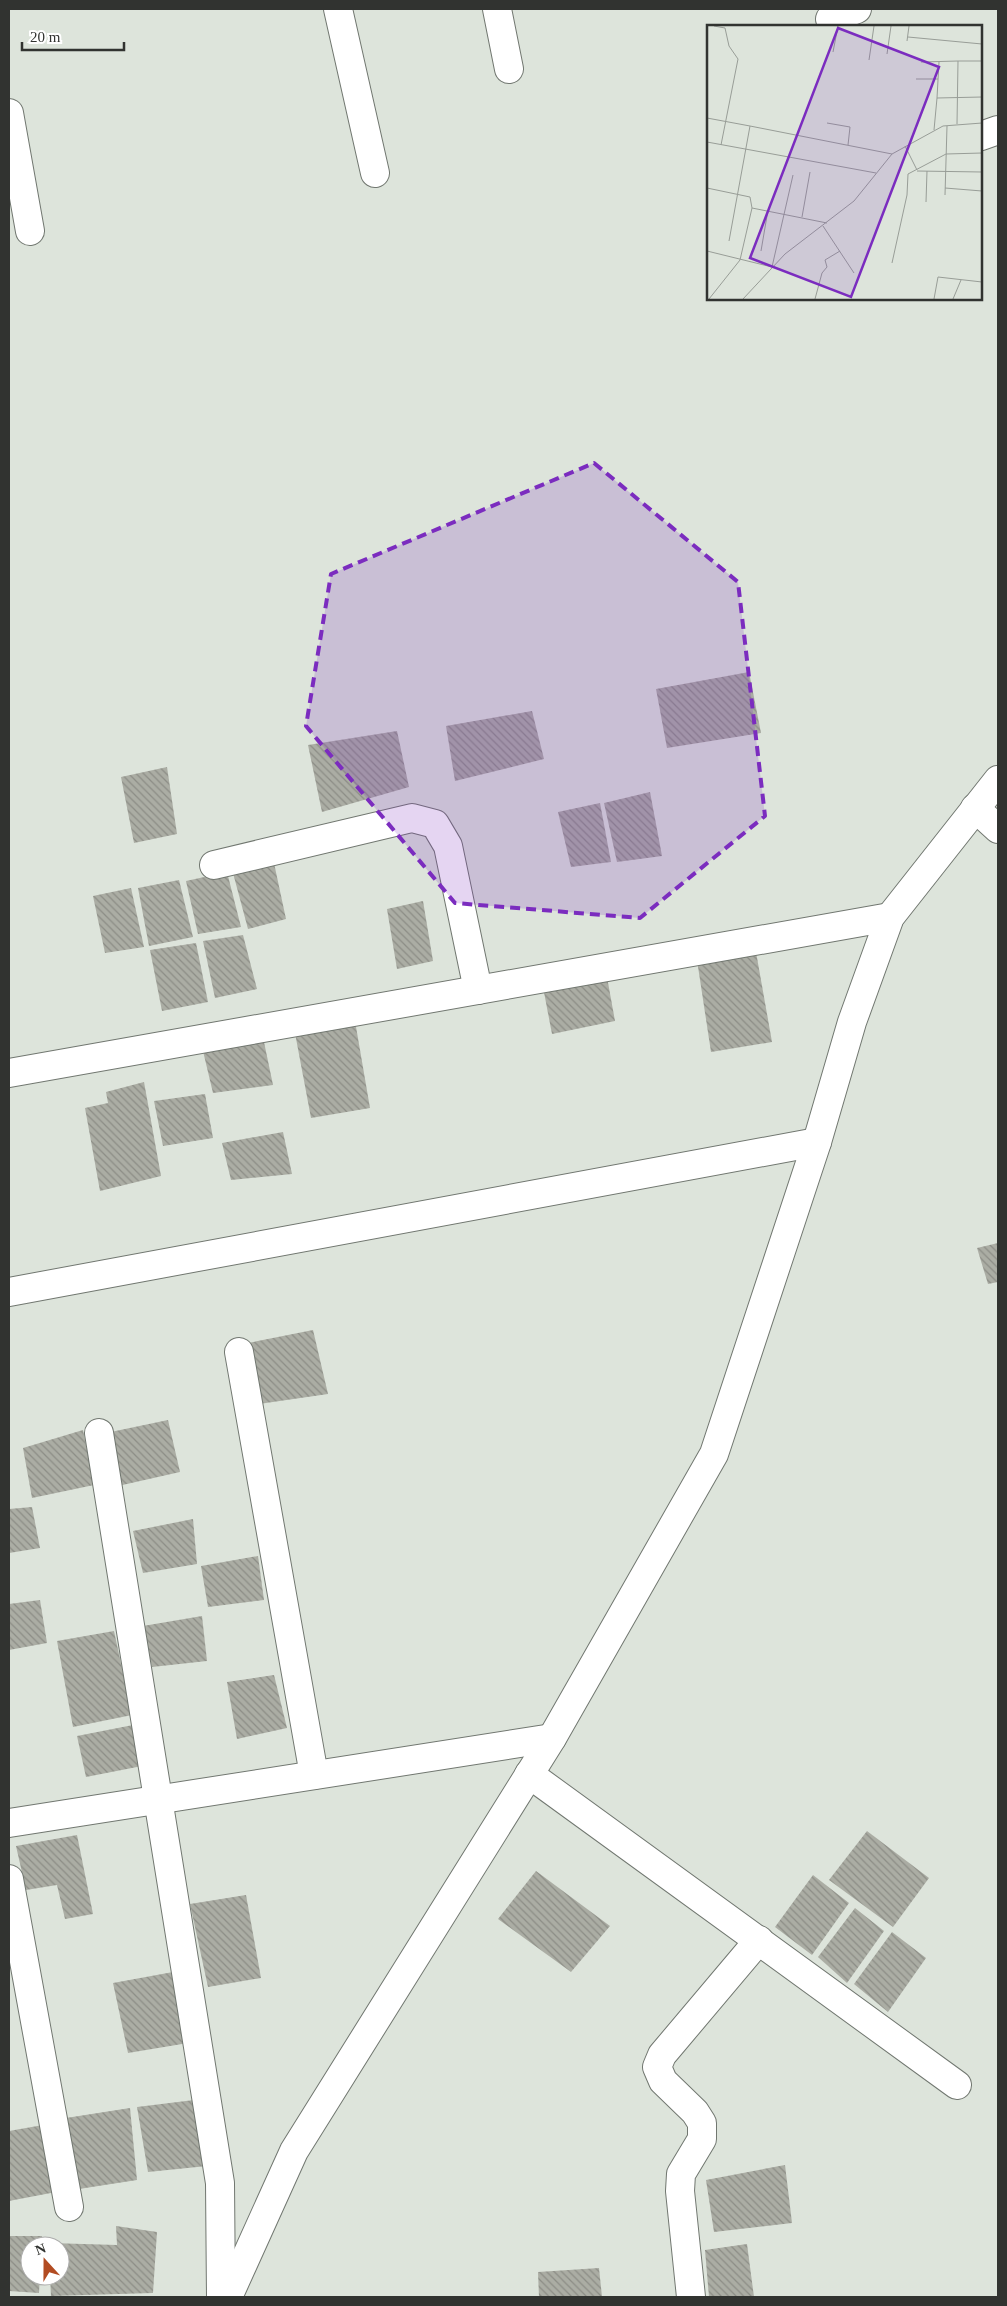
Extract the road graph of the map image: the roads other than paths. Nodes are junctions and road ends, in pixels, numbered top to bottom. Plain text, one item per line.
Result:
1 (338, 9) edge
2 (497, 9) edge
3 (857, 9) edge
4 (830, 19) dead end
5 (509, 69) dead end
6 (9, 113) edge
7 (998, 130) edge
8 (982, 136) edge
9 (375, 173) dead end
10 (30, 231) dead end
11 (998, 780) edge
12 (975, 808) junction
13 (998, 829) edge
14 (214, 864) dead end
15 (898, 907) junction
16 (478, 990) junction
17 (9, 1073) edge
18 (817, 1142) junction
19 (9, 1292) edge
20 (239, 1352) dead end
21 (99, 1433) dead end
22 (552, 1738) junction
23 (529, 1774) junction
24 (314, 1775) junction
25 (156, 1800) junction
26 (9, 1823) edge
27 (9, 1879) edge
28 (759, 1940) junction
29 (957, 2085) dead end
30 (68, 2207) dead end
31 (221, 2297) edge
32 (228, 2297) edge
33 (691, 2297) edge

1 - 9 street
2 - 5 street
3 - 4 street
6 - 10 street
7 - 8 street
11 - 12 street
12 - 13 street
12 - 15 street
14 - 16 street
15 - 16 street
15 - 18 street
16 - 17 street
18 - 19 street
18 - 22 street
20 - 24 street
21 - 25 street
22 - 23 street
22 - 24 street
23 - 28 street
23 - 32 street
24 - 25 street
25 - 26 street
25 - 31 street
27 - 30 street
28 - 29 street
28 - 33 street

